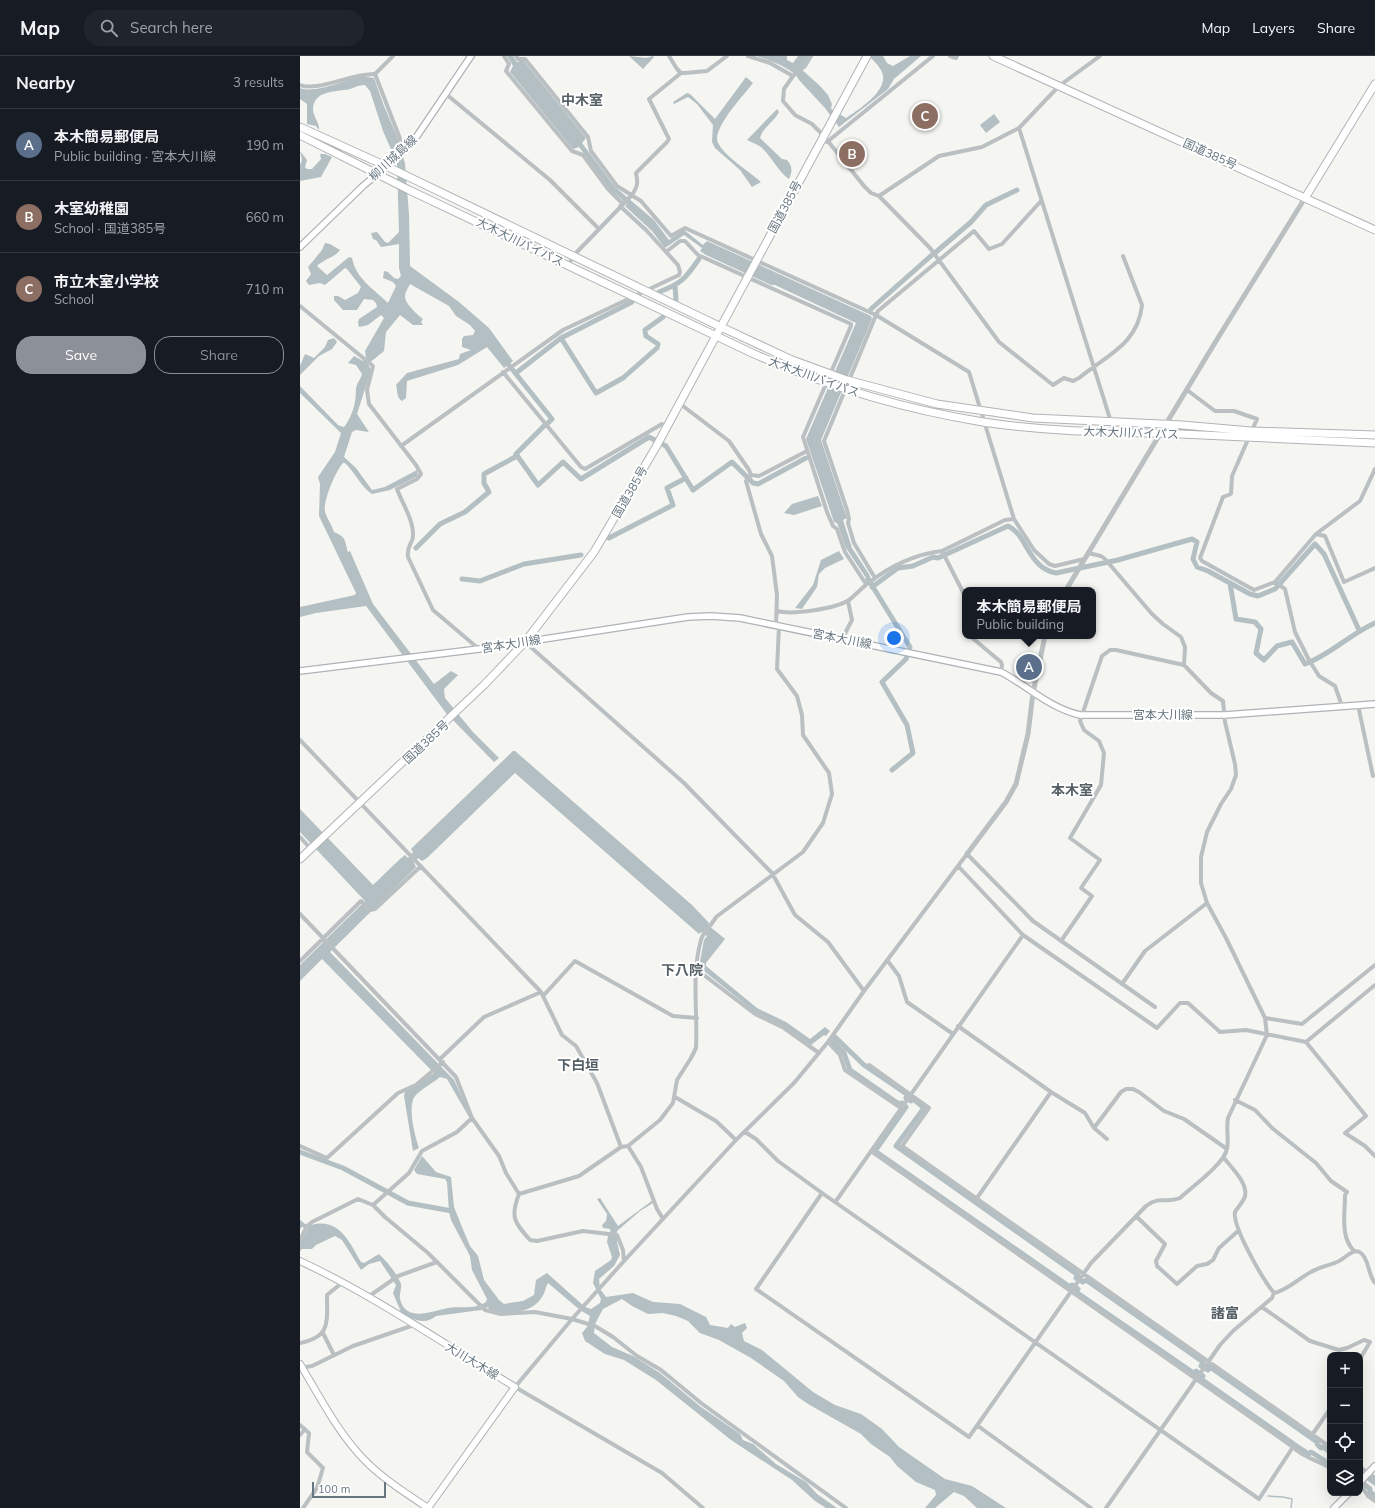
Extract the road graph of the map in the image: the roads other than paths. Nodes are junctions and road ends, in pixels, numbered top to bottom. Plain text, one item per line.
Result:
1 (393, 56) edge
2 (471, 56) edge
3 (504, 56) edge
4 (516, 56) edge
5 (669, 56) edge
6 (727, 56) edge
7 (748, 56) edge
8 (811, 56) edge
9 (867, 56) edge
10 (933, 56) edge
11 (950, 56) edge
12 (957, 56) edge
13 (993, 56) edge
14 (1100, 56) edge
15 (681, 73) junction
16 (375, 74) junction
17 (793, 76) junction
18 (1375, 84) edge
19 (300, 85) edge
20 (1059, 86) junction
21 (446, 94) junction
22 (300, 127) edge
23 (1019, 128) junction
24 (302, 136) edge
25 (825, 138) junction
26 (403, 150) junction
27 (386, 166) junction
28 (377, 174) junction
29 (632, 195) junction
30 (880, 196) junction
31 (1306, 198) junction
32 (1041, 201) junction
33 (622, 205) junction
34 (599, 229) junction
35 (1375, 230) edge
36 (301, 245) edge
37 (666, 252) junction
38 (1123, 256) dead end
39 (573, 257) junction
40 (939, 259) junction
41 (756, 262) junction
42 (568, 265) junction
43 (747, 277) junction
44 (644, 291) junction
45 (632, 296) junction
46 (300, 306) edge
47 (876, 315) junction
48 (721, 327) junction
49 (716, 336) junction
50 (1093, 366) junction
51 (504, 371) junction
52 (831, 376) junction
53 (847, 381) junction
54 (827, 384) junction
55 (844, 389) junction
56 (1187, 390) junction
57 (679, 403) junction
58 (980, 411) junction
59 (984, 422) junction
60 (1111, 422) junction
61 (1166, 425) junction
62 (664, 430) junction
63 (1160, 434) junction
64 (1250, 434) junction
65 (1375, 436) edge
66 (1375, 443) edge
67 (401, 446) junction
68 (807, 451) junction
69 (1375, 469) edge
70 (748, 478) junction
71 (1014, 519) junction
72 (1316, 534) junction
73 (943, 552) junction
74 (1088, 553) junction
75 (1083, 561) junction
76 (1375, 568) edge
77 (870, 581) junction
78 (1278, 584) junction
79 (1068, 587) edge
80 (962, 590) edge
81 (848, 601) junction
82 (777, 611) junction
83 (778, 626) junction
84 (842, 639) junction
85 (974, 639) edge
86 (1044, 639) edge
87 (525, 642) junction
88 (479, 649) junction
89 (1184, 665) junction
90 (300, 672) edge
91 (1001, 672) junction
92 (1033, 693) junction
93 (1375, 704) edge
94 (1358, 705) junction
95 (1342, 706) junction
96 (1080, 715) junction
97 (1225, 715) junction
98 (300, 740) edge
99 (1373, 773) edge
100 (361, 804) junction
101 (300, 837) edge
102 (311, 848) junction
103 (967, 854) junction
104 (300, 859) edge
105 (420, 865) junction
106 (958, 866) junction
107 (772, 873) junction
108 (1207, 903) junction
109 (300, 914) edge
110 (1023, 935) junction
111 (323, 937) junction
112 (1061, 941) junction
113 (887, 960) junction
114 (300, 961) edge
115 (1375, 965) edge
116 (696, 969) junction
117 (1122, 984) junction
118 (1375, 986) edge
119 (864, 991) junction
120 (542, 994) junction
121 (1155, 1007) dead end
122 (697, 1018) junction
123 (1265, 1020) junction
124 (958, 1026) junction
125 (953, 1034) junction
126 (1268, 1035) junction
127 (828, 1042) junction
128 (1306, 1042) junction
129 (819, 1053) junction
130 (441, 1060) junction
131 (870, 1065) dead end
132 (1051, 1092) junction
133 (911, 1096) junction
134 (675, 1098) junction
135 (1235, 1100) junction
136 (902, 1107) junction
137 (472, 1118) junction
138 (1094, 1128) junction
139 (745, 1132) junction
140 (1107, 1139) dead end
141 (736, 1140) junction
142 (300, 1146) edge
143 (628, 1146) junction
144 (621, 1147) junction
145 (1227, 1148) junction
146 (870, 1151) junction
147 (1375, 1156) edge
148 (1224, 1158) junction
149 (822, 1192) junction
150 (519, 1194) junction
151 (977, 1198) junction
152 (836, 1201) junction
153 (373, 1205) junction
154 (1137, 1217) junction
155 (663, 1219) junction
156 (1238, 1231) junction
157 (300, 1240) edge
158 (1354, 1251) junction
159 (300, 1261) edge
160 (624, 1261) junction
161 (437, 1262) junction
162 (1085, 1274) junction
163 (1373, 1277) edge
164 (343, 1282) junction
165 (1375, 1283) edge
166 (1072, 1292) junction
167 (1274, 1294) junction
168 (368, 1297) junction
169 (1262, 1307) junction
170 (572, 1319) junction
171 (414, 1325) junction
172 (323, 1334) junction
173 (1036, 1342) junction
174 (300, 1343) edge
175 (1363, 1354) edge
176 (334, 1355) junction
177 (1208, 1362) junction
178 (301, 1367) edge
179 (1196, 1379) junction
180 (515, 1387) junction
181 (1327, 1413) edge
182 (300, 1425) edge
183 (978, 1426) junction
184 (305, 1429) junction
185 (1161, 1430) junction
186 (1312, 1434) junction
187 (300, 1435) edge
188 (1327, 1444) edge
189 (1293, 1447) junction
190 (1327, 1466) edge
191 (1375, 1466) edge
192 (1363, 1470) edge
193 (1368, 1474) junction
194 (1375, 1478) edge
195 (1363, 1480) edge
196 (1363, 1488) edge
197 (1346, 1496) edge
198 (1375, 1501) edge
199 (838, 1506) edge
200 (304, 1508) edge
201 (428, 1508) edge
202 (703, 1508) edge
203 (846, 1508) edge
204 (1091, 1508) edge
205 (1106, 1508) edge
206 (1334, 1508) edge

1 - 16 street
2 - 21 main road, 柳川城島線
3 - 33 street
4 - 29 street
5 - 15 street
6 - 15 street
7 - 17 street
8 - 17 street
9 - 25 highway, 国道385号
10 - 25 street
11 - 12 street
13 - 20 highway, 国道385号
14 - 20 street
15 - 29 street
16 - 19 street
16 - 26 street
17 - 25 street
18 - 31 highway
20 - 23 street
20 - 31 highway, 国道385号
21 - 26 main road, 柳川城島線
21 - 34 street
22 - 27 highway, 大木大川バイパス
23 - 30 street
23 - 32 street
24 - 28 highway, 大木大川バイパス
25 - 30 street
25 - 41 highway, 国道385号
26 - 27 main road, 柳川城島線
27 - 28 main road, 柳川城島線
27 - 39 highway, 大木大川バイパス
28 - 36 main road, 柳川城島線
28 - 42 highway, 大木大川バイパス
29 - 33 street
29 - 41 street
30 - 40 street
31 - 35 highway, 国道385号
31 - 56 street
32 - 40 street
32 - 50 street
33 - 34 street
33 - 37 street
34 - 39 street
37 - 43 street
37 - 44 street
38 - 50 street
39 - 42 street
39 - 44 highway, 大木大川バイパス
40 - 47 street
40 - 50 street
41 - 43 highway, 国道385号
41 - 47 street
42 - 45 highway, 大木大川バイパス
43 - 48 highway, 国道385号
43 - 52 street
44 - 45 street
44 - 48 highway, 大木大川バイパス
45 - 49 highway, 大木大川バイパス
45 - 51 street
46 - 67 street
47 - 53 street
47 - 58 street
48 - 49 highway, 国道385号
48 - 52 highway, 大木大川バイパス
49 - 54 highway, 大木大川バイパス
49 - 57 highway, 国道385号
50 - 60 street
51 - 62 street
51 - 67 street
52 - 53 highway, 大木大川バイパス
52 - 54 street
53 - 55 street
53 - 58 highway, 大木大川バイパス
54 - 55 highway, 大木大川バイパス
54 - 68 street
55 - 59 highway, 大木大川バイパス
55 - 77 street
56 - 61 street
56 - 64 street
57 - 62 highway, 国道385号
57 - 70 street
58 - 59 street
58 - 60 highway, 大木大川バイパス
59 - 63 highway, 大木大川バイパス
59 - 71 street
60 - 61 highway, 大木大川バイパス
61 - 63 street
61 - 64 highway, 大木大川バイパス
62 - 87 highway, 国道385号
63 - 64 highway, 大木大川バイパス
63 - 74 street
64 - 65 highway, 大木大川バイパス
64 - 66 highway, 大木大川バイパス
64 - 78 street
67 - 88 street
68 - 70 street
68 - 77 street
69 - 72 street
70 - 82 street
71 - 73 street
71 - 75 street
72 - 76 street
72 - 78 street
73 - 77 street
73 - 80 street
74 - 75 street
74 - 89 street
75 - 79 street
77 - 81 street
78 - 95 street
81 - 82 street
81 - 84 street
82 - 83 street
83 - 84 main road, 宮本大川線
83 - 87 main road, 宮本大川線
83 - 107 street
84 - 91 main road, 宮本大川線
85 - 91 street
86 - 92 street
87 - 88 main road, 宮本大川線
87 - 100 highway, 国道385号
87 - 107 street
88 - 90 main road, 宮本大川線
89 - 96 street
89 - 97 street
91 - 92 main road, 宮本大川線
92 - 96 main road, 宮本大川線
92 - 103 street
93 - 94 main road, 宮本大川線
94 - 95 main road, 宮本大川線
94 - 99 street
95 - 97 main road, 宮本大川線
96 - 97 main road, 宮本大川線
96 - 112 street
97 - 108 street
98 - 100 street
100 - 102 highway, 国道385号
100 - 105 street
101 - 102 street
102 - 104 highway, 国道385号
103 - 106 street
103 - 112 street
105 - 111 street
105 - 120 street
106 - 110 street
106 - 113 street
107 - 116 street
107 - 119 street
108 - 117 street
108 - 123 street
109 - 111 street
110 - 124 street
110 - 126 street
111 - 114 street
111 - 130 street
112 - 117 street
113 - 119 street
113 - 125 street
115 - 123 street
116 - 122 street
116 - 129 street
117 - 121 street
118 - 128 street
119 - 127 street
120 - 122 street
120 - 130 street
120 - 144 street
122 - 134 street
123 - 126 street
124 - 125 street
124 - 132 street
125 - 133 street
126 - 128 street
126 - 135 street
127 - 129 street
127 - 136 street
128 - 147 street
129 - 139 street
130 - 137 street
130 - 142 street
131 - 133 street
132 - 138 street
132 - 151 street
133 - 136 street
133 - 151 street
134 - 141 street
134 - 143 street
135 - 145 street
135 - 158 street
136 - 146 street
137 - 150 street
137 - 153 street
138 - 140 street
138 - 145 street
139 - 141 street
139 - 149 street
141 - 155 street
143 - 144 street
143 - 155 street
144 - 150 street
145 - 148 street
146 - 152 street
146 - 166 street
148 - 154 street
148 - 156 street
149 - 152 street
149 - 183 street
150 - 160 street
151 - 162 street
152 - 173 street
153 - 157 street
153 - 161 street
154 - 156 street
154 - 162 street
155 - 160 street
156 - 167 street
158 - 163 street
158 - 167 street
159 - 164 main road, 大川大木線
160 - 170 street
161 - 168 street
161 - 170 street
162 - 166 street
162 - 177 street
163 - 165 street
164 - 168 main road, 大川大木線
164 - 172 street
166 - 173 street
166 - 179 street
167 - 169 street
168 - 171 main road, 大川大木線
169 - 175 street
169 - 177 street
170 - 180 street
170 - 199 street
171 - 176 street
171 - 180 main road, 大川大木線
172 - 174 street
172 - 176 street
173 - 183 street
173 - 185 street
176 - 178 street
177 - 179 street
177 - 186 street
178 - 201 main road
179 - 185 street
179 - 189 street
180 - 201 main road
180 - 202 street
181 - 186 street
182 - 184 street
183 - 204 street
184 - 187 street
184 - 200 street
185 - 189 street
185 - 205 street
186 - 188 street
189 - 190 street
191 - 193 main road
192 - 193 street
193 - 194 street
193 - 195 main road
196 - 198 street
197 - 206 main road
199 - 203 street

